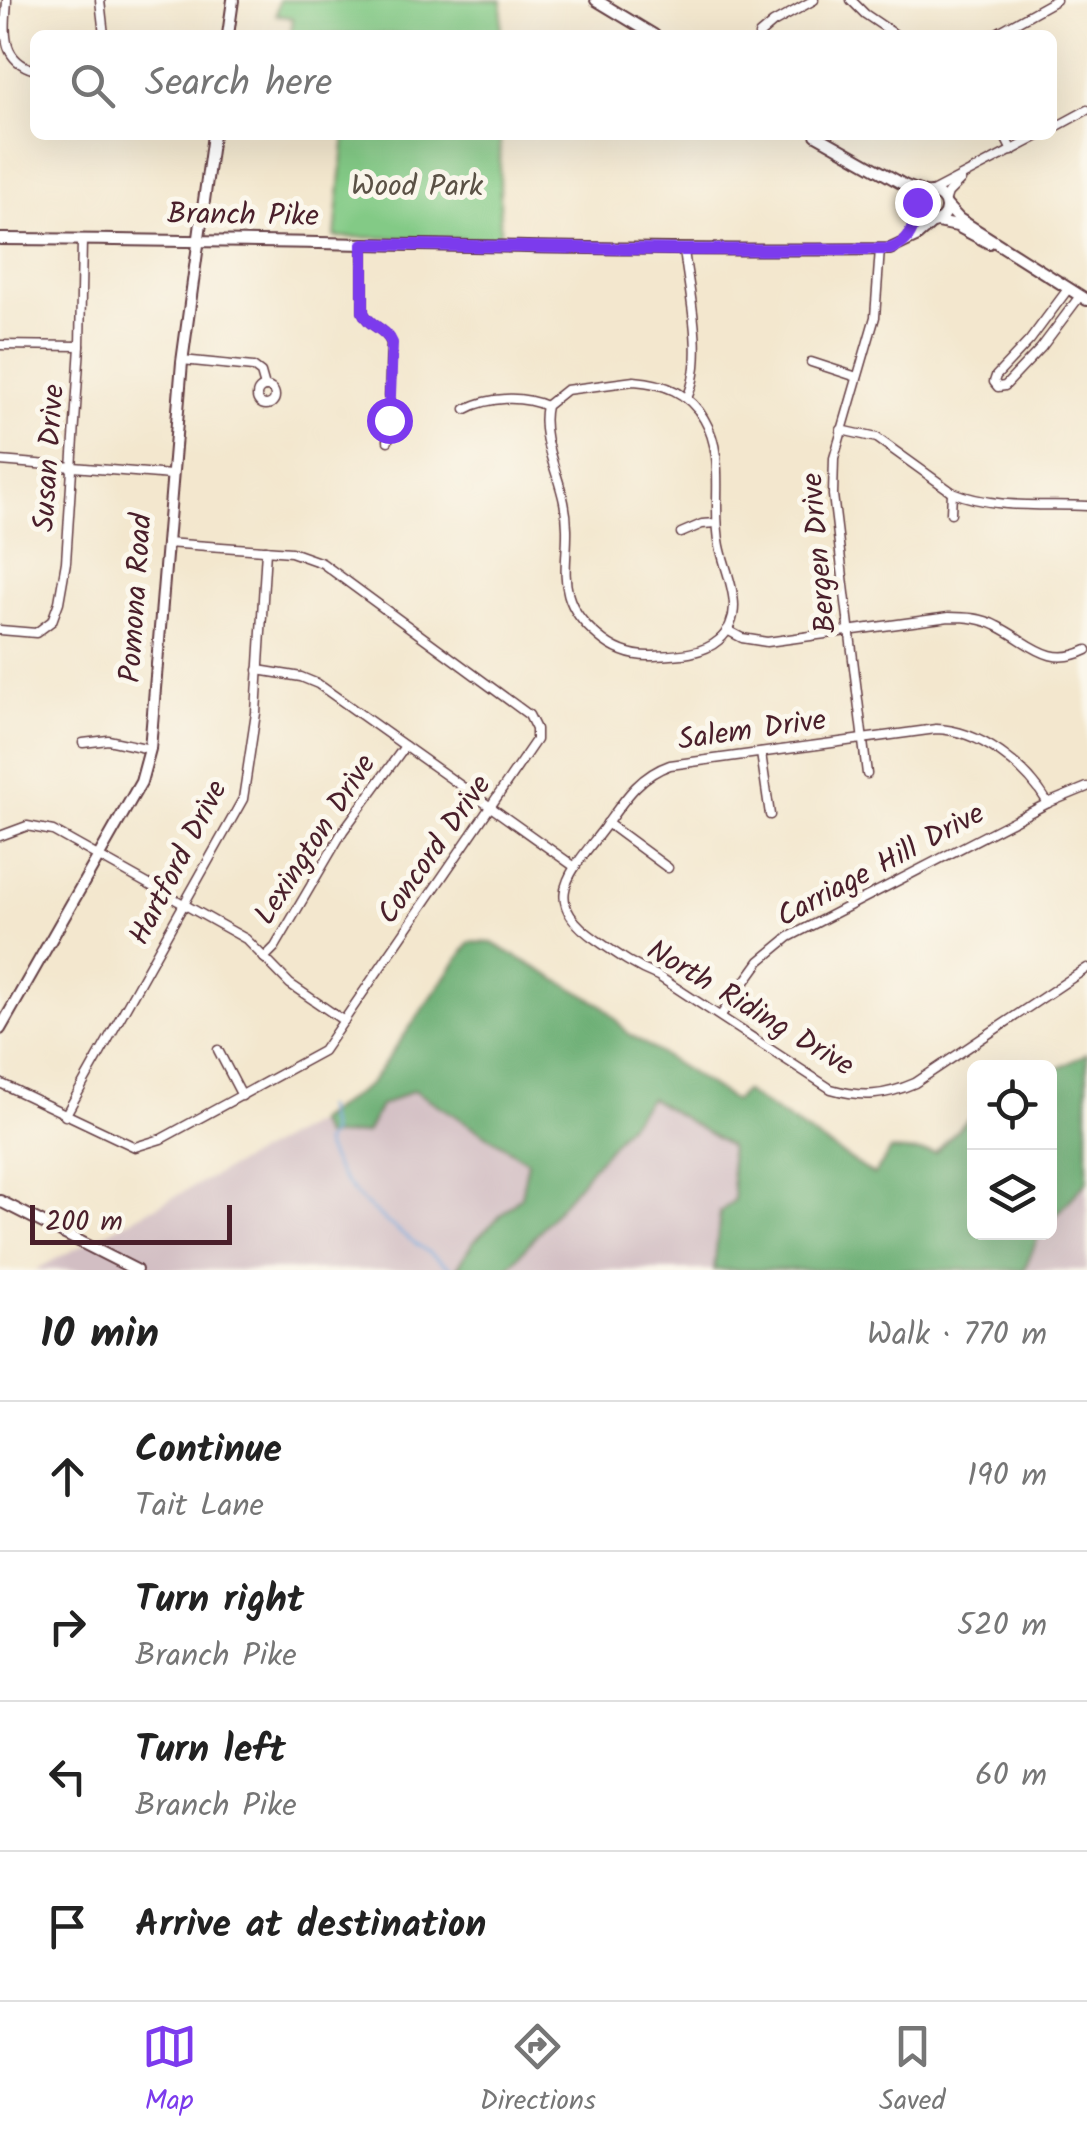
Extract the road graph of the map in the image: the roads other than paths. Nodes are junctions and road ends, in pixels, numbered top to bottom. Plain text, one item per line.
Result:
1 (7, 0) edge
2 (100, 0) edge
3 (233, 0) edge
4 (596, 0) edge
5 (814, 0) edge
6 (851, 0) edge
7 (1056, 0) edge
8 (103, 30) edge
9 (229, 30) edge
10 (646, 30) edge
11 (764, 30) edge
12 (889, 30) edge
13 (1002, 30) edge
14 (30, 69) edge
15 (1087, 110) edge
16 (1057, 126) edge
17 (212, 140) edge
18 (825, 140) edge
19 (1006, 140) edge
20 (1032, 140) edge
21 (1012, 151) junction
22 (864, 163) junction
23 (968, 174) junction
24 (929, 194) junction
25 (945, 204) junction
26 (916, 210) junction
27 (935, 222) junction
28 (197, 239) junction
29 (0, 240) edge
30 (82, 240) junction
31 (363, 244) junction
32 (904, 244) junction
33 (684, 250) junction
34 (880, 250) junction
35 (1026, 263) junction
36 (1068, 289) junction
37 (1084, 298) edge
38 (0, 345) edge
39 (80, 346) junction
40 (182, 360) junction
41 (810, 362) dead end
42 (857, 377) junction
43 (265, 387) dead end
44 (687, 398) junction
45 (546, 406) junction
46 (466, 409) dead end
47 (841, 430) junction
48 (388, 441) dead end
49 (0, 461) edge
50 (71, 466) junction
51 (171, 475) junction
52 (952, 492) junction
53 (1087, 506) edge
54 (951, 513) dead end
55 (717, 523) junction
56 (681, 533) dead end
57 (166, 542) junction
58 (266, 550) junction
59 (0, 630) edge
60 (728, 630) junction
61 (848, 631) junction
62 (1087, 650) edge
63 (258, 670) junction
64 (862, 738) junction
65 (83, 742) dead end
66 (405, 746) junction
67 (150, 749) junction
68 (761, 753) junction
69 (867, 774) dead end
70 (1087, 787) edge
71 (1048, 803) junction
72 (491, 809) junction
73 (770, 815) dead end
74 (607, 823) junction
75 (0, 836) edge
76 (98, 857) junction
77 (576, 866) junction
78 (668, 868) dead end
79 (186, 905) junction
80 (600, 943) joint
81 (264, 958) junction
82 (1087, 968) edge
83 (721, 1015) junction
84 (344, 1021) junction
85 (0, 1029) edge
86 (218, 1050) dead end
87 (0, 1083) edge
88 (242, 1096) junction
89 (66, 1116) junction
90 (0, 1201) edge
91 (136, 1270) edge

1 - 14 street
2 - 8 street
3 - 9 street
4 - 10 street
5 - 11 street
6 - 12 street
7 - 13 street
15 - 16 street
17 - 28 street, Pomona Road
18 - 22 street
19 - 21 street
20 - 21 street
21 - 23 street
22 - 24 street
22 - 26 street
23 - 24 street
23 - 25 street
24 - 25 street
24 - 26 street
25 - 27 street
25 - 35 street
26 - 27 street
26 - 32 street
27 - 32 street, Branch Pike
27 - 35 street
28 - 30 street, Branch Pike
28 - 31 street, Branch Pike
28 - 40 street, Pomona Road
29 - 30 street, Branch Pike
30 - 39 street, Susan Drive
31 - 33 street, Branch Pike
31 - 48 street
32 - 34 street, Branch Pike
33 - 34 street, Branch Pike
33 - 44 street
34 - 42 street, Bergen Drive
35 - 36 street
36 - 37 street
36 - 37 street
38 - 39 street
39 - 50 street, Susan Drive
40 - 43 street
40 - 51 street, Pomona Road
41 - 42 street
42 - 47 street, Bergen Drive
44 - 45 street
44 - 55 street
45 - 46 street
45 - 60 street
47 - 52 street
47 - 61 street, Bergen Drive
49 - 50 street
50 - 51 street
50 - 59 street, Susan Drive
51 - 57 street, Pomona Road
52 - 53 street
52 - 54 street
55 - 56 street
55 - 60 street
57 - 58 street, Concord Drive
57 - 67 street, Pomona Road
58 - 63 street, Hartford Drive
58 - 72 street, Concord Drive
60 - 61 street
61 - 62 street
61 - 64 street, Bergen Drive
63 - 66 street
63 - 79 street, Hartford Drive
64 - 68 street, Salem Drive
64 - 69 street, Bergen Drive
64 - 71 street, Salem Drive
65 - 67 street
66 - 72 street
66 - 81 street, Lexington Drive
67 - 76 street, Pomona Road
68 - 73 street
68 - 74 street, Salem Drive
70 - 71 street, Carriage Hill Drive
71 - 83 street, Carriage Hill Drive
72 - 77 street
72 - 84 street, Concord Drive
74 - 77 street, Salem Drive
74 - 78 street
75 - 76 street
76 - 79 street
76 - 85 street, Pomona Road
77 - 80 street, Salem Drive
79 - 81 street
79 - 89 street, Hartford Drive
80 - 83 street, North Riding Drive
81 - 84 street
82 - 83 street, North Riding Drive
84 - 88 street, Concord Drive
86 - 88 street
87 - 89 street, Concord Drive
88 - 89 street, Concord Drive
90 - 91 street

